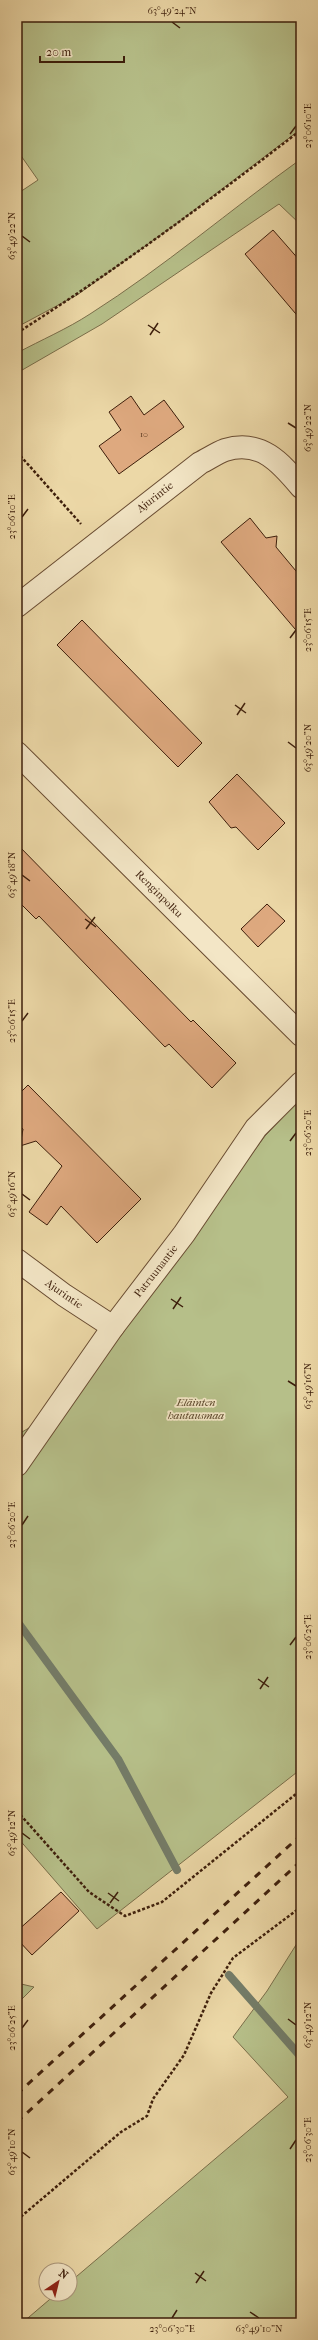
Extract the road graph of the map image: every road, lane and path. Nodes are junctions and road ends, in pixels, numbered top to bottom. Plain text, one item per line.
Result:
1 (301, 130) edge
2 (17, 333) edge
3 (17, 452) edge
4 (301, 487) edge
5 (97, 542) junction
6 (17, 606) edge
7 (17, 753) edge
8 (301, 1035) edge
9 (301, 1082) edge
10 (17, 1260) edge
11 (113, 1327) junction
12 (17, 1465) edge
13 (301, 1790) edge
14 (17, 1811) edge
15 (301, 1907) edge
16 (17, 2220) edge

1 - 2 path
3 - 5 path
4 - 5 street, Ajurintie
5 - 6 street, Ajurintie
7 - 8 street, Renginpolku
9 - 11 street, Patruunantie
10 - 11 street, Ajurintie
11 - 12 street, Patruunantie
13 - 14 path
15 - 16 path

